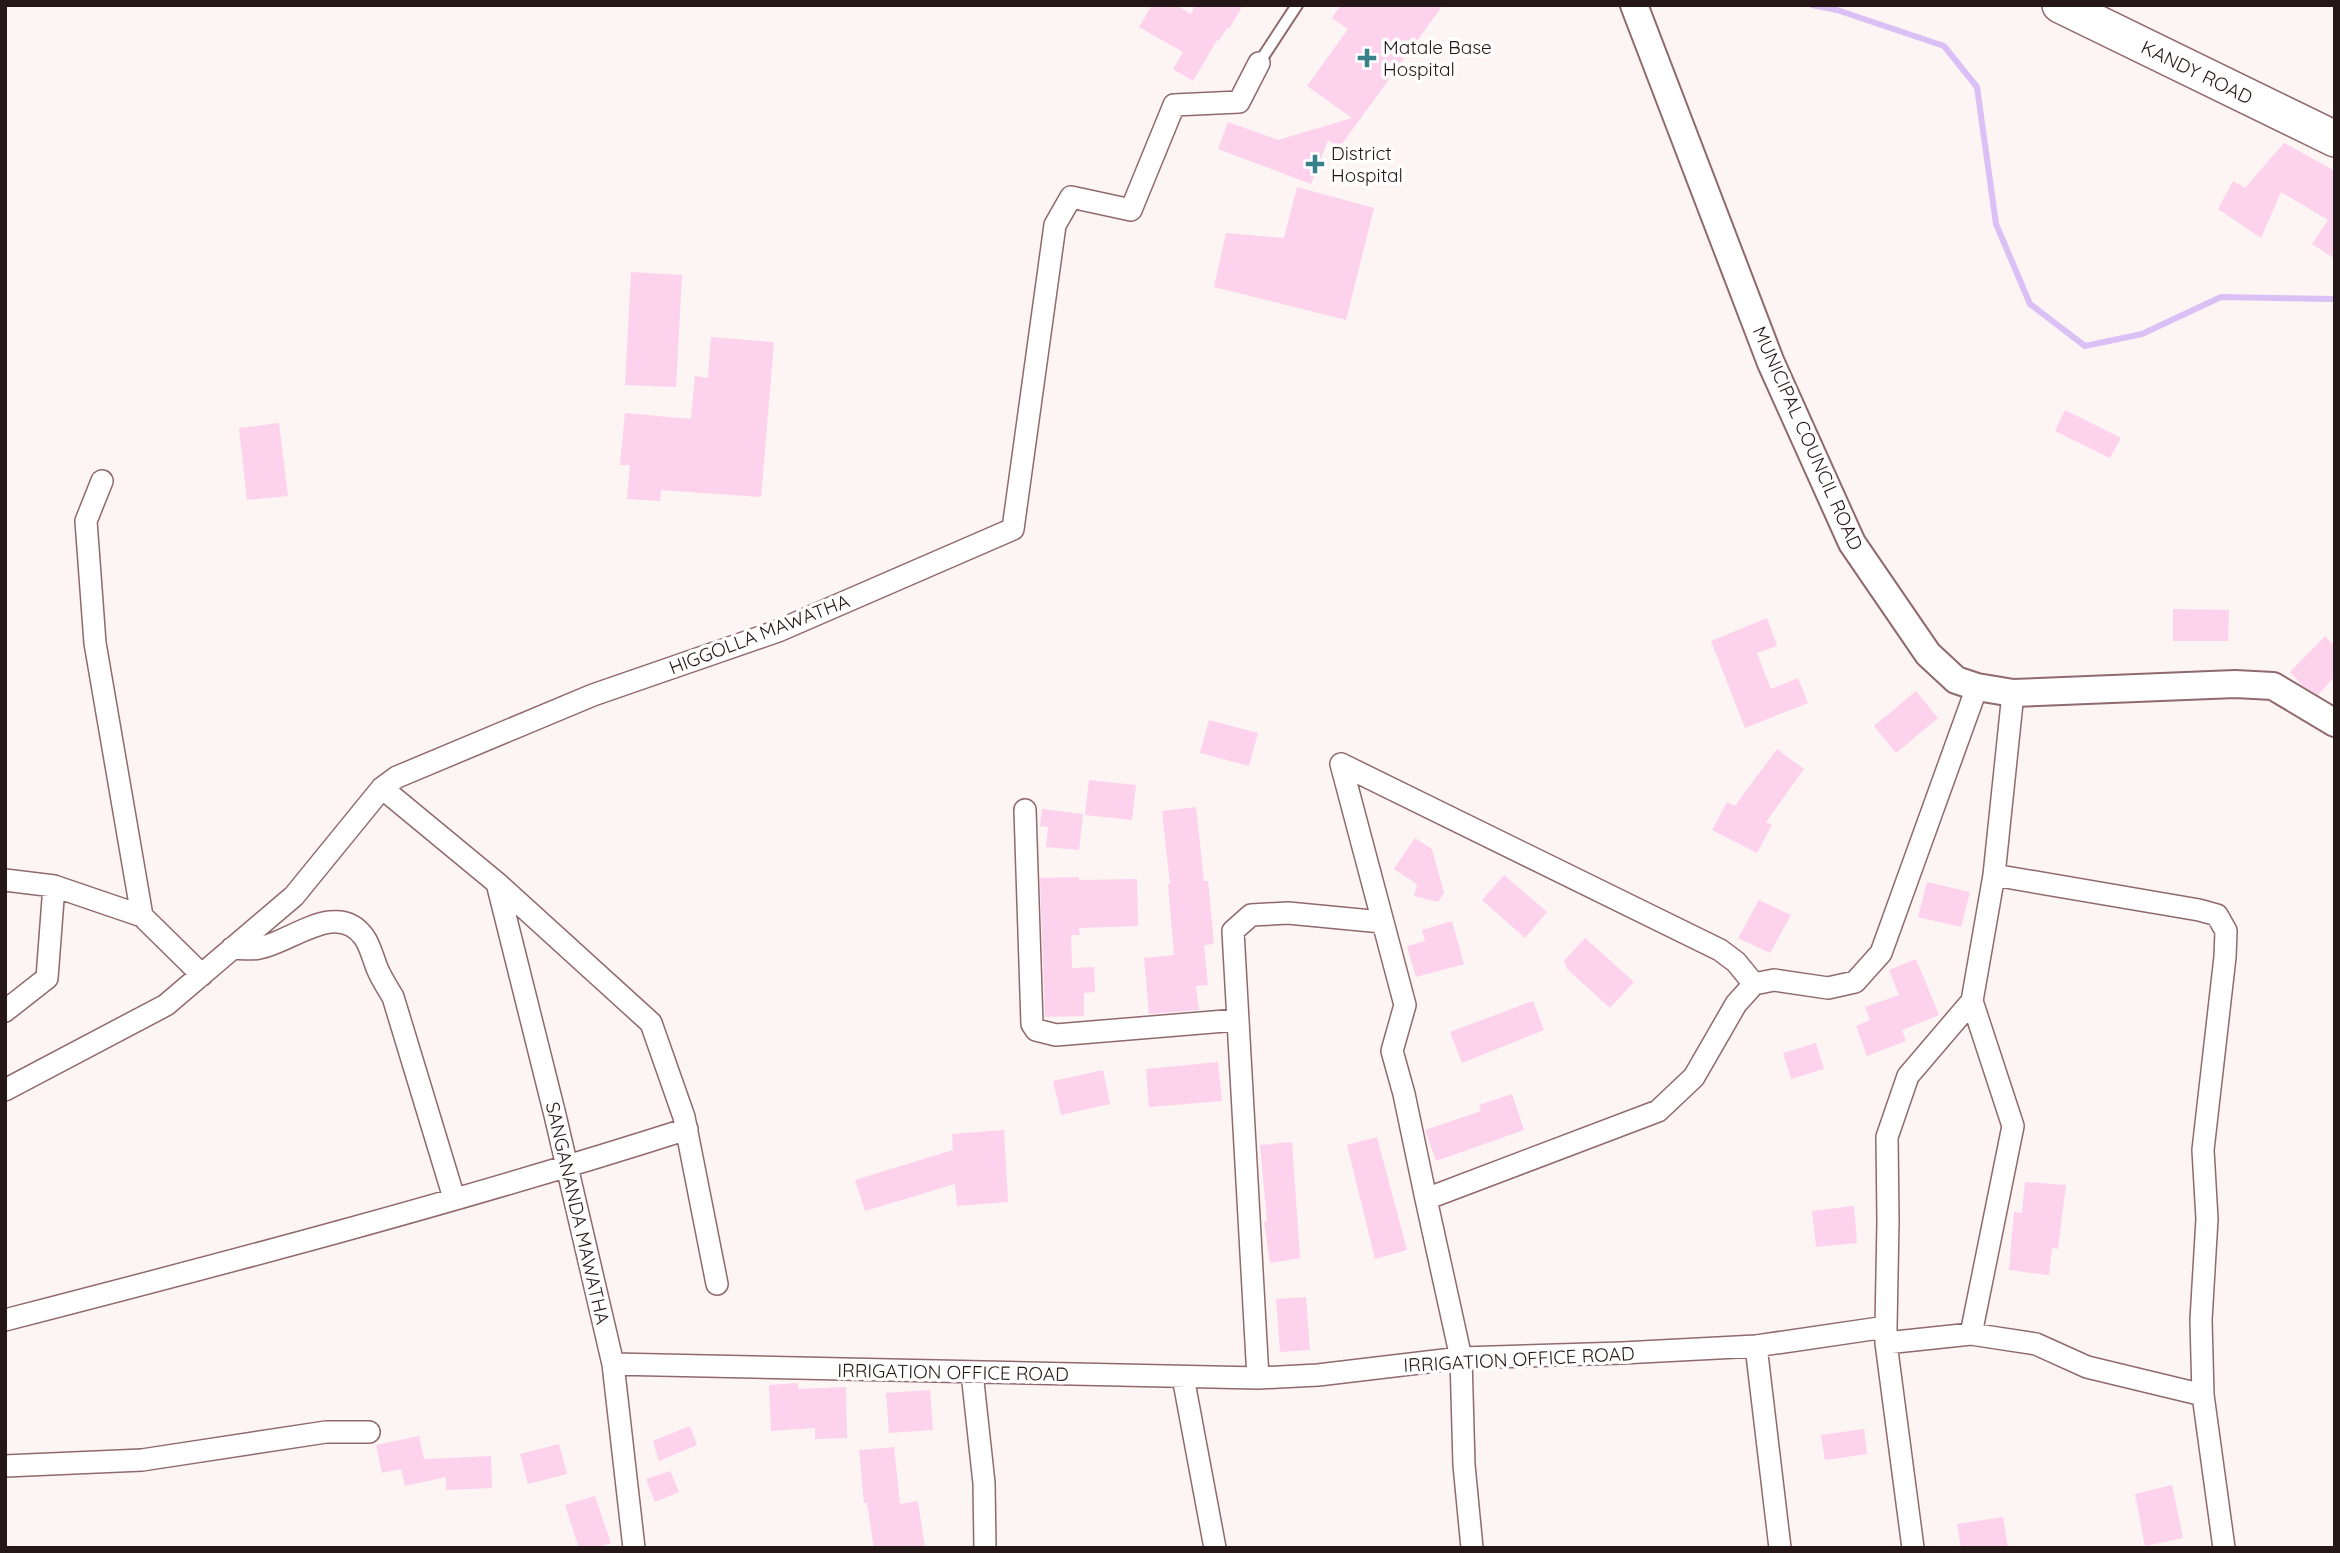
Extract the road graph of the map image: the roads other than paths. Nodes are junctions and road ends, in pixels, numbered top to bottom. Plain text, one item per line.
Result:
1 (1297, 5) edge
2 (1634, 5) edge
3 (2060, 5) edge
4 (1259, 63) joint
5 (2335, 139) edge
6 (102, 481) dead end
7 (1977, 687) junction
8 (2013, 693) junction
9 (2335, 723) edge
10 (382, 788) junction
11 (1025, 810) dead end
12 (1994, 876) junction
13 (5, 880) edge
14 (497, 883) junction
15 (54, 886) junction
16 (142, 916) junction
17 (1382, 922) junction
18 (232, 948) junction
19 (202, 975) junction
20 (1754, 984) junction
21 (1972, 1001) junction
22 (5, 1011) edge
23 (1237, 1020) junction
24 (5, 1090) edge
25 (687, 1129) junction
26 (567, 1168) junction
27 (454, 1198) junction
28 (1426, 1199) junction
29 (717, 1284) dead end
30 (5, 1320) edge
31 (1971, 1334) junction
32 (1886, 1335) junction
33 (1756, 1346) junction
34 (1461, 1358) junction
35 (613, 1364) junction
36 (972, 1373) junction
37 (1184, 1377) junction
38 (1258, 1378) junction
39 (2203, 1395) junction
40 (369, 1432) dead end
41 (5, 1466) edge
42 (634, 1548) edge
43 (985, 1548) edge
44 (1215, 1548) edge
45 (1472, 1548) edge
46 (1780, 1548) edge
47 (1913, 1548) edge
48 (2224, 1548) edge

1 - 4 lane
2 - 7 street, MUNICIPAL COUNCIL ROAD
3 - 5 highway, KANDY ROAD
4 - 10 street, HIGGOLLA MAWATHA
6 - 16 street
7 - 8 street, MUNICIPAL COUNCIL ROAD
7 - 20 street
8 - 9 street, MUNICIPAL COUNCIL ROAD
8 - 12 street
10 - 14 street
10 - 18 street, HIGGOLLA MAWATHA
11 - 23 street
12 - 21 street
12 - 39 street
13 - 15 street
14 - 25 street
14 - 26 street, SANGANANDA MAWATHA
15 - 16 street
15 - 22 street
16 - 19 street
17 - 20 street
17 - 23 street
17 - 28 street
18 - 19 street, HIGGOLLA MAWATHA
18 - 27 street
19 - 24 street, HIGGOLLA MAWATHA
20 - 28 street
21 - 31 street
21 - 32 street
23 - 38 street
25 - 26 street
25 - 29 street
26 - 27 street
26 - 35 street, SANGANANDA MAWATHA
27 - 30 street
28 - 34 street
31 - 32 street, IRRIGATION OFFICE ROAD
31 - 39 street, IRRIGATION OFFICE ROAD
32 - 33 street, IRRIGATION OFFICE ROAD
32 - 47 street
33 - 34 street, IRRIGATION OFFICE ROAD
33 - 46 street
34 - 38 street, IRRIGATION OFFICE ROAD
34 - 45 street
35 - 36 street, IRRIGATION OFFICE ROAD
35 - 42 street, SANGANANDA MAWATHA
36 - 37 street, IRRIGATION OFFICE ROAD
36 - 43 street
37 - 38 street, IRRIGATION OFFICE ROAD
37 - 44 street
39 - 48 street
40 - 41 street

